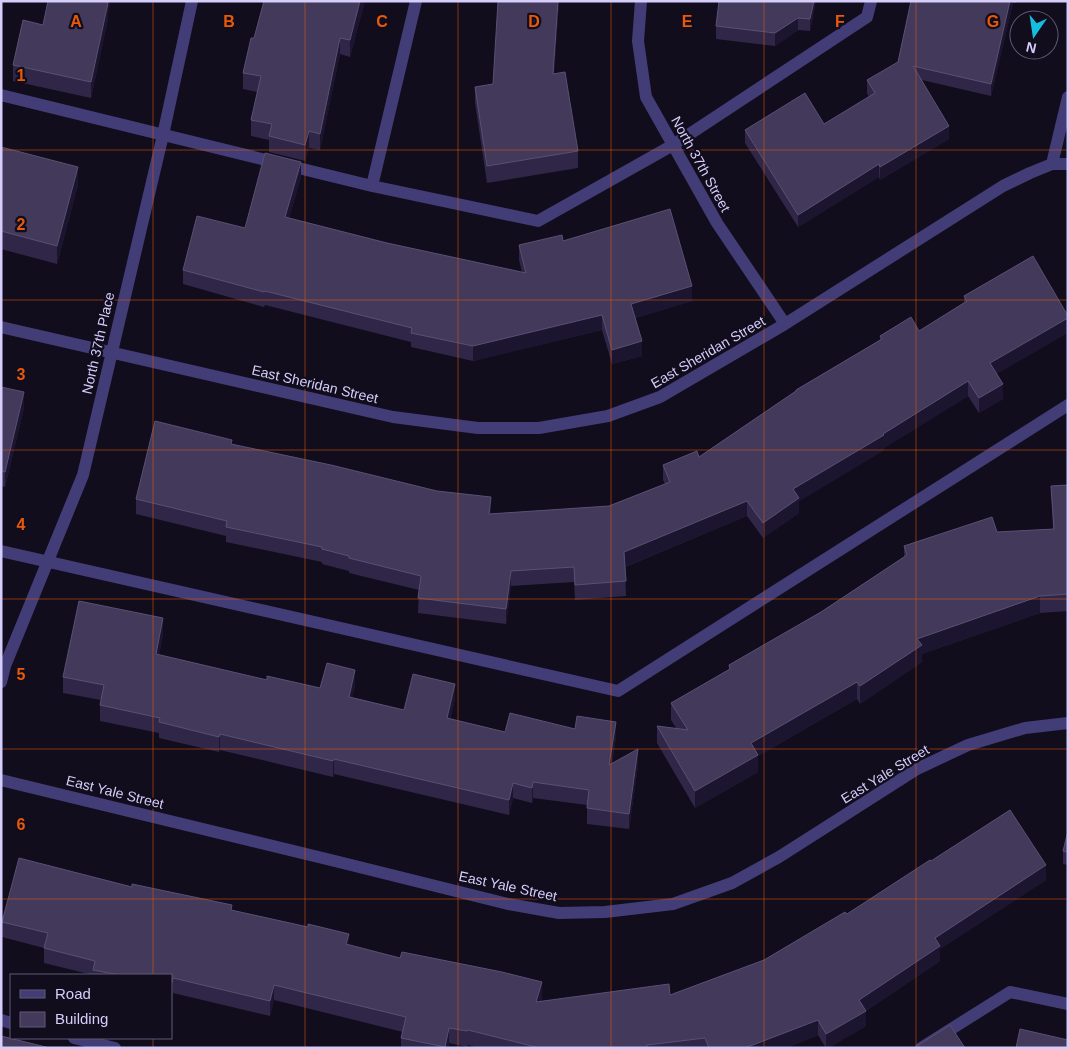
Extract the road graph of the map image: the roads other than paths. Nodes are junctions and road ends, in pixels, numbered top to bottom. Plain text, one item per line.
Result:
1 (192, 1) edge
2 (416, 1) edge
3 (642, 1) edge
4 (871, 1) edge
5 (1, 95) edge
6 (1068, 97) edge
7 (163, 135) junction
8 (673, 145) junction
9 (1052, 164) junction
10 (1068, 164) edge
11 (372, 186) junction
12 (786, 324) junction
13 (1, 327) edge
14 (111, 352) junction
15 (1068, 405) edge
16 (1, 551) edge
17 (48, 562) junction
18 (1, 682) edge
19 (1068, 723) edge
20 (1, 780) edge
21 (1068, 1004) edge
22 (78, 1039) edge
23 (115, 1048) edge
24 (921, 1048) edge

1 - 7 street, North 37th Place
2 - 11 street
3 - 8 street, North 37th Street
4 - 8 street
5 - 7 street
6 - 9 street
7 - 11 street
7 - 14 street, North 37th Place
8 - 11 street
8 - 12 street, North 37th Street
9 - 10 street, East Sheridan Street
9 - 12 street, East Sheridan Street
12 - 14 street, East Sheridan Street
13 - 14 street, East Sheridan Street
14 - 17 street, North 37th Place
15 - 17 street
16 - 17 street
17 - 18 street, North 37th Place
19 - 20 street, East Yale Street
21 - 24 street
22 - 23 street

